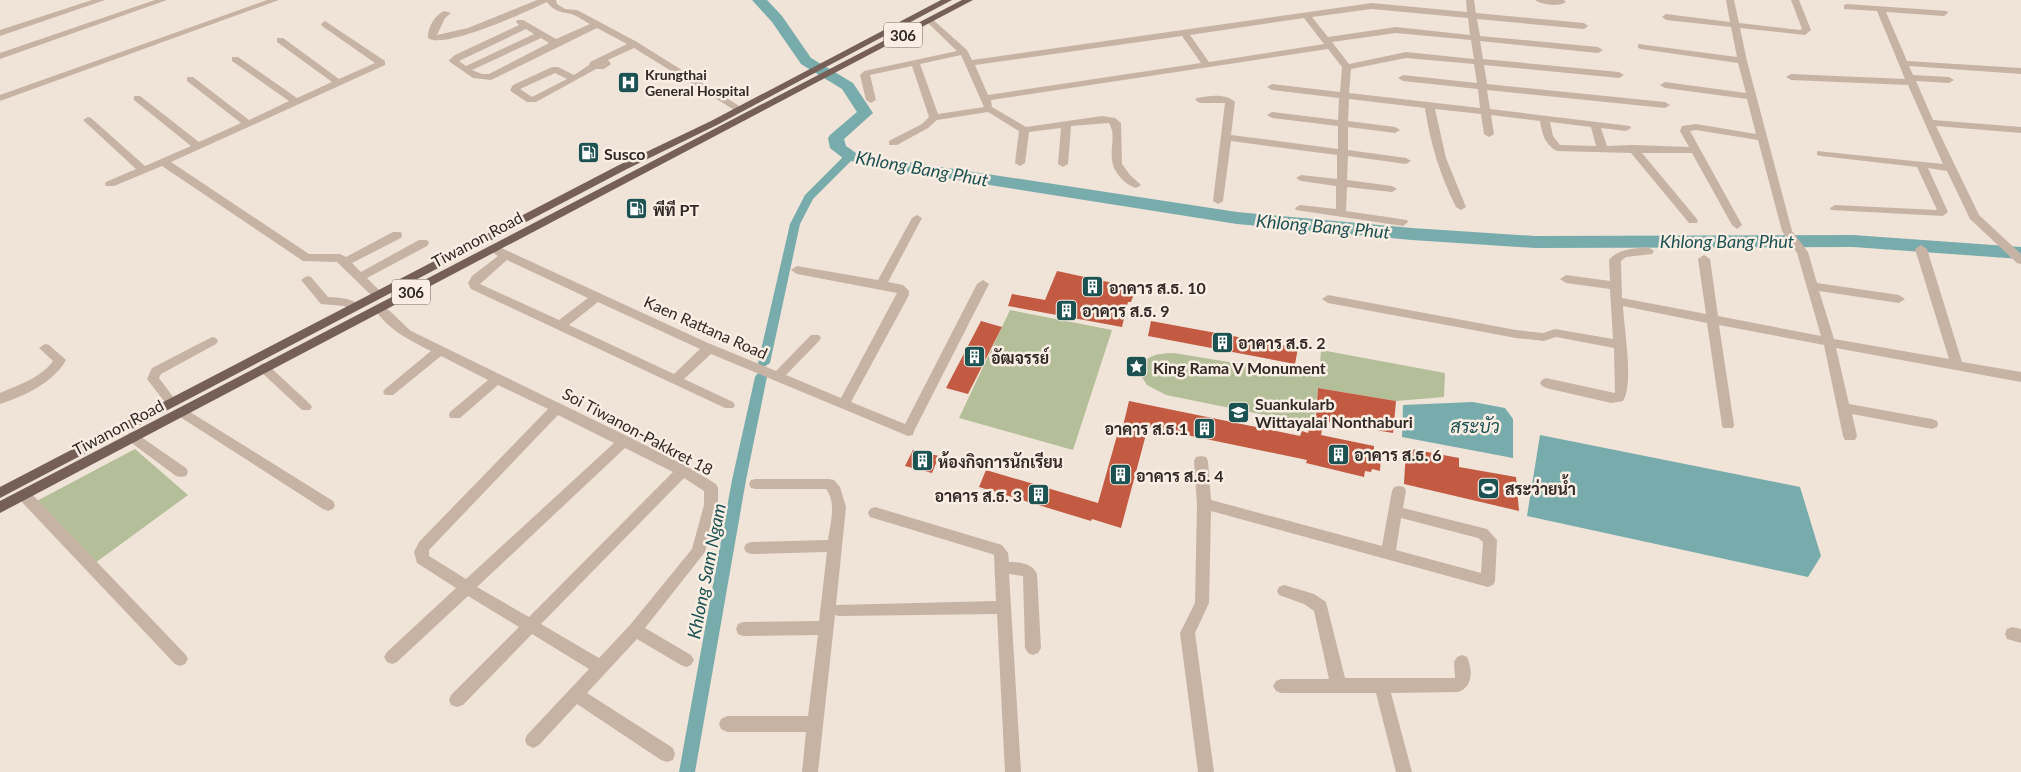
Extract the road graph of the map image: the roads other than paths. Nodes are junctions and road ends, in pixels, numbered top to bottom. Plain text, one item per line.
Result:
1 (163, 0) edge
2 (274, 0) edge
3 (548, 0) edge
4 (948, 0) edge
5 (969, 0) edge
6 (1470, 0) edge
7 (1539, 0) edge
8 (1730, 0) edge
9 (1795, 0) edge
10 (94, 1) edge
11 (1562, 2) dead end
12 (1359, 3) edge
13 (1847, 7) dead end
14 (1880, 9) junction
15 (447, 13) dead end
16 (1944, 13) dead end
17 (509, 15) junction
18 (1306, 15) junction
19 (1473, 15) junction
20 (1666, 17) dead end
21 (930, 20) junction
22 (326, 24) dead end
23 (595, 25) junction
24 (1735, 25) junction
25 (525, 26) junction
26 (1584, 26) dead end
27 (0, 33) edge
28 (1185, 34) junction
29 (540, 35) junction
30 (1476, 38) junction
31 (280, 40) dead end
32 (556, 43) junction
33 (1330, 43) junction
34 (634, 44) junction
35 (1641, 46) dead end
36 (1598, 50) dead end
37 (964, 52) junction
38 (0, 56) edge
39 (235, 59) dead end
40 (1742, 60) junction
41 (915, 62) junction
42 (1479, 62) junction
43 (971, 63) junction
44 (1902, 63) junction
45 (1206, 64) junction
46 (1347, 67) junction
47 (466, 69) junction
48 (2021, 71) edge
49 (818, 73) junction
50 (1619, 75) dead end
51 (1791, 77) dead end
52 (1403, 78) dead end
53 (190, 79) dead end
54 (574, 79) junction
55 (1911, 80) junction
56 (1949, 80) dead end
57 (339, 83) junction
58 (1664, 85) dead end
59 (1272, 87) dead end
60 (1482, 87) junction
61 (1344, 96) junction
62 (1752, 96) junction
63 (0, 98) edge
64 (137, 98) dead end
65 (985, 98) junction
66 (872, 100) dead end
67 (1200, 100) dead end
68 (296, 102) junction
69 (1666, 105) dead end
70 (1430, 106) junction
71 (739, 109) junction
72 (990, 109) junction
73 (1486, 112) junction
74 (1272, 115) dead end
75 (934, 117) junction
76 (1544, 118) junction
77 (88, 120) dead end
78 (1929, 123) junction
79 (248, 124) junction
80 (1066, 124) junction
81 (1344, 124) junction
82 (1595, 124) junction
83 (1626, 128) dead end
84 (1024, 130) junction
85 (1395, 130) dead end
86 (2021, 130) edge
87 (1490, 134) dead end
88 (1226, 137) junction
89 (1763, 138) junction
90 (893, 143) dead end
91 (198, 146) junction
92 (1602, 148) junction
93 (1633, 148) junction
94 (1694, 150) junction
95 (1343, 153) junction
96 (1821, 153) dead end
97 (1406, 161) dead end
98 (163, 162) junction
99 (1020, 163) dead end
100 (1063, 164) dead end
101 (1921, 165) junction
102 (1951, 168) junction
103 (143, 170) junction
104 (1301, 178) dead end
105 (1341, 182) junction
106 (110, 184) dead end
107 (1136, 185) dead end
108 (1392, 189) dead end
109 (1218, 201) dead end
110 (1462, 207) dead end
111 (1300, 208) dead end
112 (1835, 208) dead end
113 (1341, 214) junction
114 (917, 218) dead end
115 (1403, 222) dead end
116 (1693, 222) dead end
117 (1736, 225) dead end
118 (397, 235) dead end
119 (423, 243) dead end
120 (1922, 249) dead end
121 (493, 250) junction
122 (1648, 251) dead end
123 (506, 255) junction
124 (1704, 259) dead end
125 (2021, 260) edge
126 (344, 263) junction
127 (797, 270) dead end
128 (360, 278) junction
129 (1566, 279) dead end
130 (307, 280) dead end
131 (983, 284) dead end
132 (882, 285) junction
133 (1615, 286) junction
134 (1812, 286) junction
135 (378, 295) junction
136 (597, 297) junction
137 (1328, 299) dead end
138 (1899, 300) dead end
139 (1617, 301) junction
140 (354, 307) junction
141 (380, 308) junction
142 (1713, 319) junction
143 (562, 325) junction
144 (815, 338) dead end
145 (212, 341) dead end
146 (1829, 342) junction
147 (1620, 345) junction
148 (45, 348) dead end
149 (709, 348) junction
150 (440, 350) junction
151 (1957, 365) junction
152 (264, 368) junction
153 (778, 376) junction
154 (2021, 377) edge
155 (497, 379) junction
156 (675, 380) junction
157 (1546, 383) dead end
158 (389, 392) dead end
159 (0, 399) edge
160 (171, 402) junction
161 (844, 404) junction
162 (729, 405) dead end
163 (306, 407) dead end
164 (557, 408) junction
165 (1844, 408) junction
166 (182, 412) junction
167 (455, 416) dead end
168 (1932, 424) dead end
169 (1728, 425) dead end
170 (1850, 436) dead end
171 (134, 437) junction
172 (624, 441) junction
173 (1201, 461) dead end
174 (683, 471) junction
175 (181, 472) dead end
176 (756, 484) dead end
177 (1398, 491) dead end
178 (0, 492) edge
179 (24, 495) junction
180 (1204, 504) junction
181 (328, 505) dead end
182 (0, 507) edge
183 (1394, 511) junction
184 (875, 512) dead end
185 (834, 546) junction
186 (751, 548) dead end
187 (1388, 553) junction
188 (1002, 568) junction
189 (467, 588) junction
190 (1284, 591) dead end
191 (1002, 607) junction
192 (839, 610) dead end
193 (530, 626) junction
194 (825, 628) junction
195 (743, 629) dead end
196 (635, 630) junction
197 (1033, 648) dead end
198 (392, 657) dead end
199 (180, 659) dead end
200 (686, 660) dead end
201 (1462, 662) dead end
202 (600, 667) junction
203 (1338, 684) junction
204 (1281, 686) dead end
205 (1382, 686) junction
206 (575, 694) junction
207 (457, 700) dead end
208 (727, 724) dead end
209 (816, 724) junction
210 (533, 740) dead end
211 (667, 754) dead end
212 (810, 772) edge
213 (1013, 772) edge
214 (1206, 772) edge
215 (1404, 772) edge

1 - 38 street
2 - 63 street
3 - 17 street
3 - 23 street
4 - 49 main road, Tiwanon Road / 306
5 - 21 main road, Tiwanon Road / 306
6 - 19 street
7 - 11 street
8 - 24 street
9 - 24 street
10 - 27 street
12 - 18 street
12 - 19 street
13 - 14 street
14 - 16 street
14 - 44 street
15 - 17 street
17 - 25 street
18 - 28 street
18 - 33 street
19 - 26 street
19 - 30 street
20 - 24 street
21 - 37 street
21 - 49 main road, Tiwanon Road / 306
22 - 57 street
23 - 32 street
23 - 34 street
24 - 40 street
25 - 29 street
25 - 47 street
28 - 43 street
28 - 45 street
29 - 32 street
29 - 47 street
30 - 33 street
30 - 36 street
30 - 42 street
31 - 57 street
32 - 47 street
33 - 45 street
33 - 46 street
34 - 54 street
34 - 71 street
35 - 40 street
37 - 41 street
37 - 43 street
39 - 68 street
40 - 62 street
41 - 66 street
41 - 75 street
42 - 46 street
42 - 50 street
42 - 60 street
43 - 65 street
44 - 48 street
44 - 55 street
45 - 65 street
46 - 61 street
49 - 71 main road, Tiwanon Road / 306
49 - 121 main road, Tiwanon Road / 306
51 - 55 street
52 - 60 street
53 - 79 street
54 - 54 street
55 - 56 street
55 - 78 street
57 - 68 street
58 - 62 street
59 - 61 street
60 - 69 street
60 - 73 street
61 - 70 street
61 - 81 street
62 - 89 street
64 - 91 street
65 - 72 street
67 - 88 street
68 - 79 street
70 - 73 street
70 - 110 street
71 - 135 main road, Tiwanon Road / 306
72 - 75 street
72 - 84 street
73 - 76 street
73 - 87 street
74 - 81 street
75 - 90 street
76 - 82 street
76 - 92 street
77 - 103 street
78 - 86 street
78 - 102 street
79 - 91 street
80 - 84 street
80 - 100 street
80 - 107 street
81 - 85 street
81 - 95 street
82 - 83 street
82 - 92 street
84 - 99 street
88 - 95 street
88 - 109 street
89 - 94 street
89 - 134 street
91 - 98 street
92 - 93 street
93 - 94 street
93 - 116 street
94 - 117 street
95 - 97 street
95 - 105 street
96 - 101 street
98 - 103 street
98 - 126 street
101 - 102 street
101 - 112 street
102 - 125 street
103 - 106 street
104 - 105 street
105 - 108 street
105 - 113 street
111 - 113 street
113 - 115 street
114 - 132 street
118 - 126 street
119 - 128 street
120 - 151 street
121 - 123 street, Kaen Rattana Road
121 - 141 main road, Tiwanon Road / 306
122 - 133 street
123 - 136 street, Kaen Rattana Road
123 - 143 street
124 - 142 street
126 - 128 street
127 - 132 street
128 - 135 street
129 - 133 street
130 - 140 street
131 - 161 street, Kaen Rattana Road
132 - 161 street
133 - 139 street
134 - 138 street
134 - 146 street
135 - 140 main road, Tiwanon Road / 306
136 - 143 street
136 - 149 street, Kaen Rattana Road
137 - 147 street
139 - 142 street
139 - 147 street
140 - 160 main road, Tiwanon Road / 306
141 - 150 street, Soi Tiwanon-Pakkret 18
141 - 152 main road, Tiwanon Road / 306
142 - 146 street
142 - 169 street
143 - 156 street
144 - 153 street
145 - 160 street
146 - 151 street
146 - 165 street
147 - 157 street
148 - 159 street
149 - 153 street, Kaen Rattana Road
149 - 156 street
150 - 155 street, Soi Tiwanon-Pakkret 18
150 - 158 street
151 - 154 street
152 - 163 street
152 - 166 main road, Tiwanon Road / 306
153 - 161 street, Kaen Rattana Road
155 - 164 street, Soi Tiwanon-Pakkret 18
155 - 167 street
156 - 162 street
160 - 178 main road, Tiwanon Road / 306
164 - 172 street, Soi Tiwanon-Pakkret 18
164 - 189 street
165 - 168 street
165 - 170 street
166 - 171 main road, Tiwanon Road / 306
166 - 181 street
171 - 175 street
171 - 179 main road, Tiwanon Road / 306
172 - 174 street, Soi Tiwanon-Pakkret 18
172 - 189 street
173 - 180 street
174 - 193 street
174 - 196 street, Soi Tiwanon-Pakkret 18
176 - 185 street
177 - 183 street
179 - 182 main road, Tiwanon Road / 306
179 - 199 street
180 - 187 street
180 - 214 street
183 - 187 street
183 - 187 street
184 - 188 street
185 - 186 street
185 - 194 street
188 - 191 street
188 - 197 street
189 - 193 street
189 - 198 street
190 - 203 street
191 - 192 street
191 - 213 street
193 - 202 street
193 - 207 street
194 - 195 street
194 - 209 street
196 - 200 street
196 - 202 street, Soi Tiwanon-Pakkret 18
201 - 205 street
202 - 206 street, Soi Tiwanon-Pakkret 18
203 - 204 street
203 - 205 street
205 - 215 street
206 - 210 street, Soi Tiwanon-Pakkret 18
206 - 211 street
208 - 209 street
209 - 212 street

